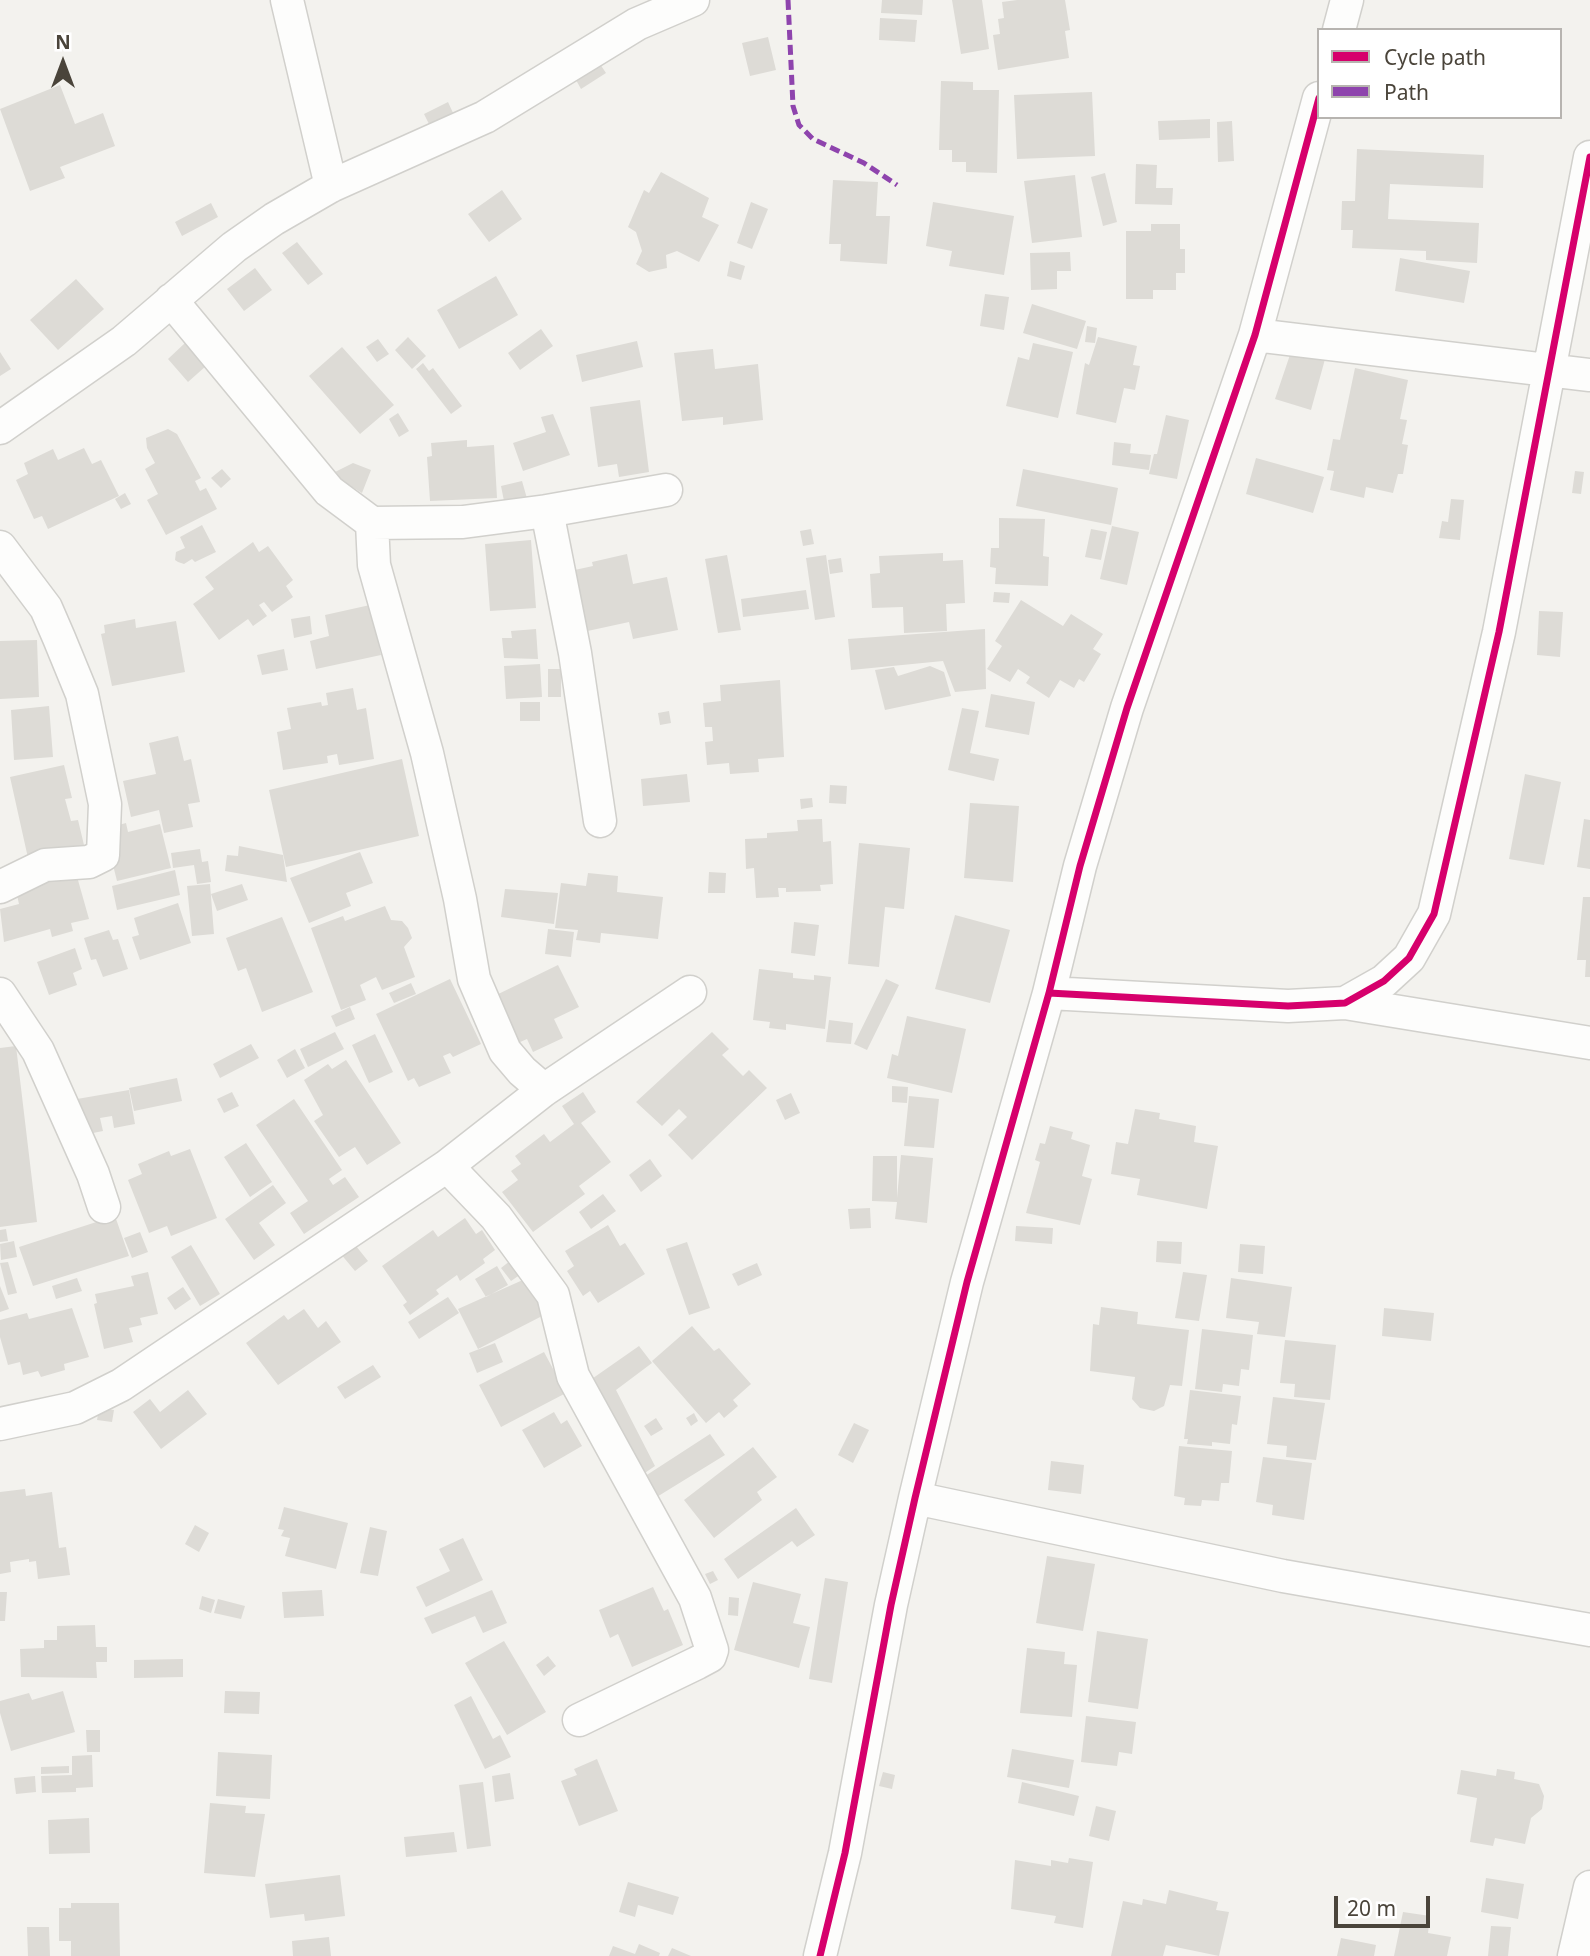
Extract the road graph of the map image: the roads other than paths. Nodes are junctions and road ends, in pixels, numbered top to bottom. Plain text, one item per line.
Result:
1 (287, 0) edge
2 (693, 0) edge
3 (1347, 0) edge
4 (1340, 28) edge
5 (1317, 105) edge
6 (1590, 157) edge
7 (331, 186) junction
8 (171, 300) junction
9 (1255, 335) junction
10 (1549, 370) junction
11 (1590, 375) edge
12 (0, 428) edge
13 (666, 490) dead end
14 (547, 512) junction
15 (372, 523) junction
16 (0, 547) edge
17 (600, 821) dead end
18 (0, 887) edge
19 (690, 992) dead end
20 (1049, 993) junction
21 (0, 994) edge
22 (1345, 1003) junction
23 (1590, 1043) edge
24 (544, 1090) junction
25 (447, 1166) junction
26 (104, 1206) dead end
27 (0, 1424) edge
28 (915, 1498) junction
29 (1590, 1630) edge
30 (579, 1720) dead end
31 (1590, 1887) edge
32 (820, 1956) edge
33 (1574, 1956) edge

1 - 7 street
2 - 7 street
3 - 4 street
5 - 9 street
6 - 10 street
7 - 8 street
8 - 12 street
8 - 15 street
9 - 10 street
9 - 20 street
10 - 11 street
10 - 22 street
13 - 14 street
14 - 15 street
14 - 17 street
15 - 24 street
16 - 18 street
19 - 24 street
20 - 22 street
20 - 28 street
21 - 26 street
22 - 23 street
24 - 25 street
25 - 27 street
25 - 30 street
28 - 29 street
28 - 32 street
31 - 33 street

